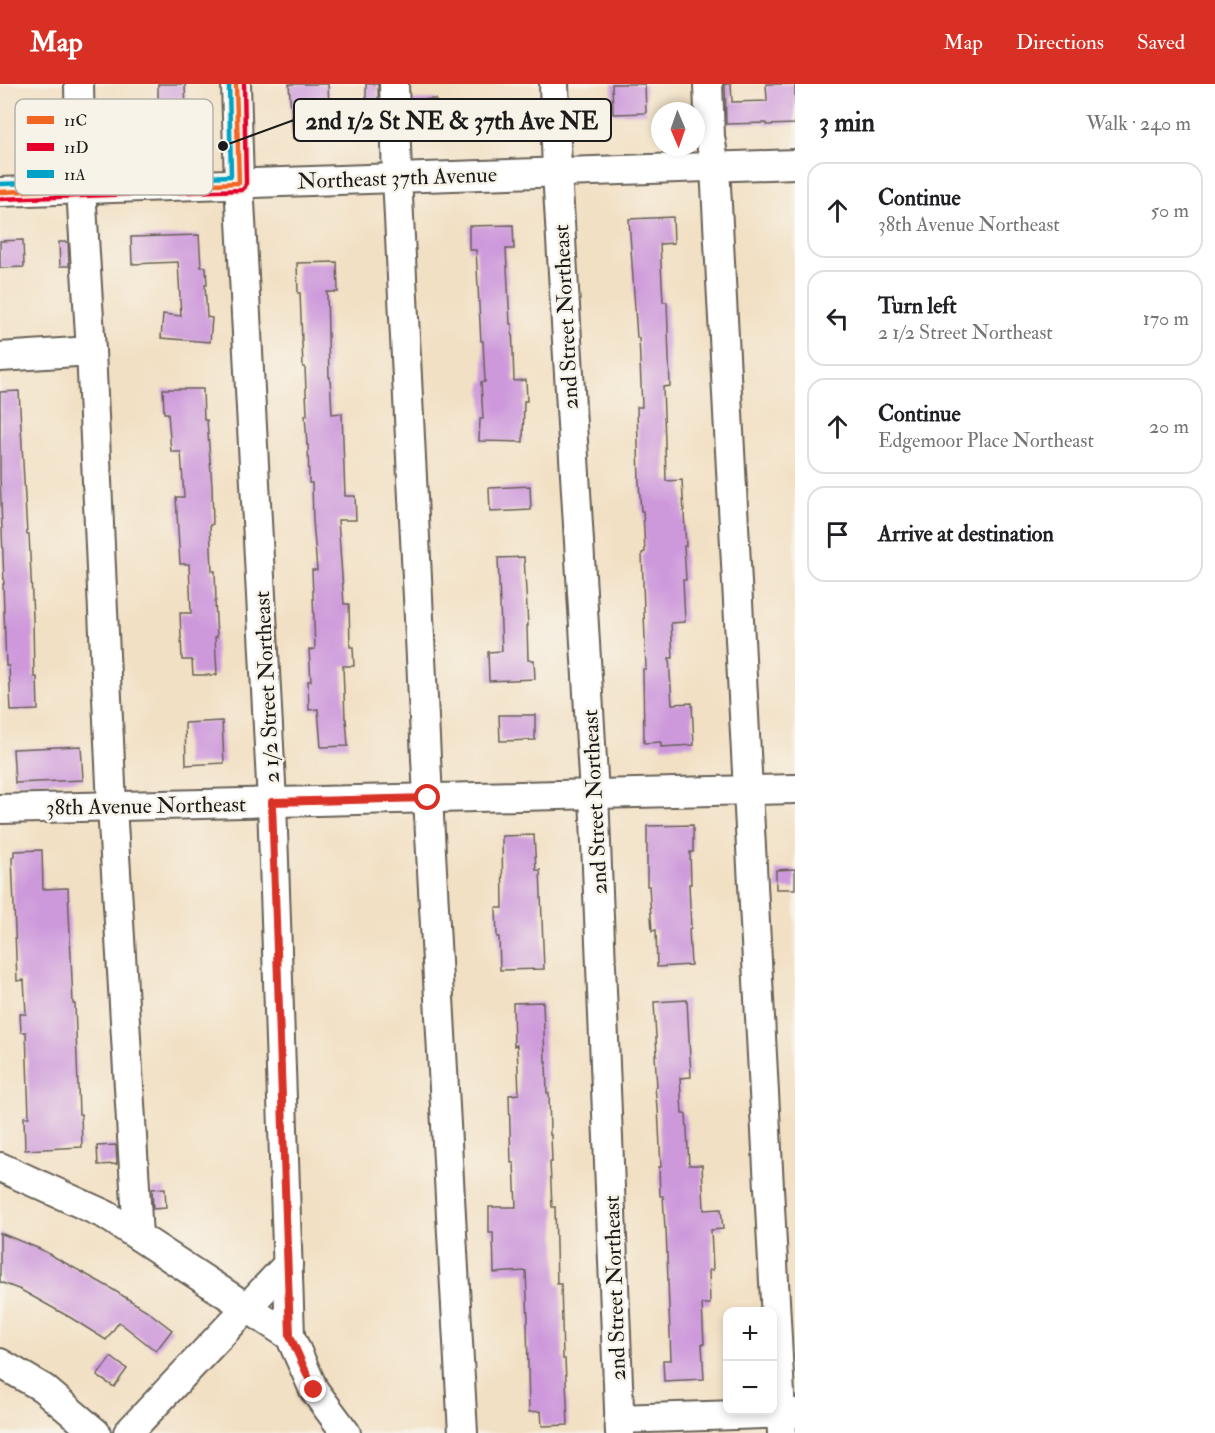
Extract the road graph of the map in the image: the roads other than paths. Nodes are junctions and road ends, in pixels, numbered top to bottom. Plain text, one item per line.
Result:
1 (79, 84) edge
2 (236, 84) edge
3 (394, 84) edge
4 (554, 84) edge
5 (708, 84) edge
6 (79, 99) edge
7 (795, 164) edge
8 (716, 167) junction
9 (557, 172) junction
10 (397, 177) junction
11 (239, 183) junction
12 (213, 184) edge
13 (15, 191) edge
14 (0, 192) edge
15 (81, 195) edge
16 (91, 351) junction
17 (0, 357) edge
18 (749, 789) junction
19 (795, 789) edge
20 (594, 794) junction
21 (428, 798) junction
22 (272, 802) junction
23 (112, 806) junction
24 (0, 809) edge
25 (0, 1167) edge
26 (138, 1236) junction
27 (288, 1264) junction
28 (248, 1308) junction
29 (290, 1336) junction
30 (0, 1363) edge
31 (786, 1420) edge
32 (619, 1426) edge
33 (96, 1433) edge
34 (128, 1433) edge
35 (346, 1433) edge
36 (463, 1433) edge

1 - 6 street
2 - 11 street, 2 1/2 Street Northeast
3 - 10 street
4 - 9 street, 2nd Street Northeast
5 - 8 street
7 - 8 street, Northeast 37th Avenue
8 - 9 street, Northeast 37th Avenue
8 - 18 street
9 - 10 street, Northeast 37th Avenue
9 - 20 street, 2nd Street Northeast
10 - 11 street, Northeast 37th Avenue
10 - 21 street
11 - 12 street, Northeast 37th Avenue
11 - 22 street, 2 1/2 Street Northeast
13 - 14 street, Northeast 37th Avenue
15 - 16 street
16 - 17 street
16 - 23 street
18 - 19 street, 38th Avenue Northeast
18 - 20 street, 38th Avenue Northeast
18 - 31 street
20 - 21 street, 38th Avenue Northeast
20 - 32 street, 2nd Street Northeast
21 - 22 street, 38th Avenue Northeast
21 - 36 street
22 - 23 street, 38th Avenue Northeast
22 - 27 street, 2 1/2 Street Northeast
23 - 24 street, 38th Avenue Northeast
23 - 26 street
25 - 26 street
26 - 28 street
27 - 28 street
27 - 29 street, 2 1/2 Street Northeast
28 - 29 street
28 - 34 street
29 - 35 street
30 - 33 street
31 - 32 street

